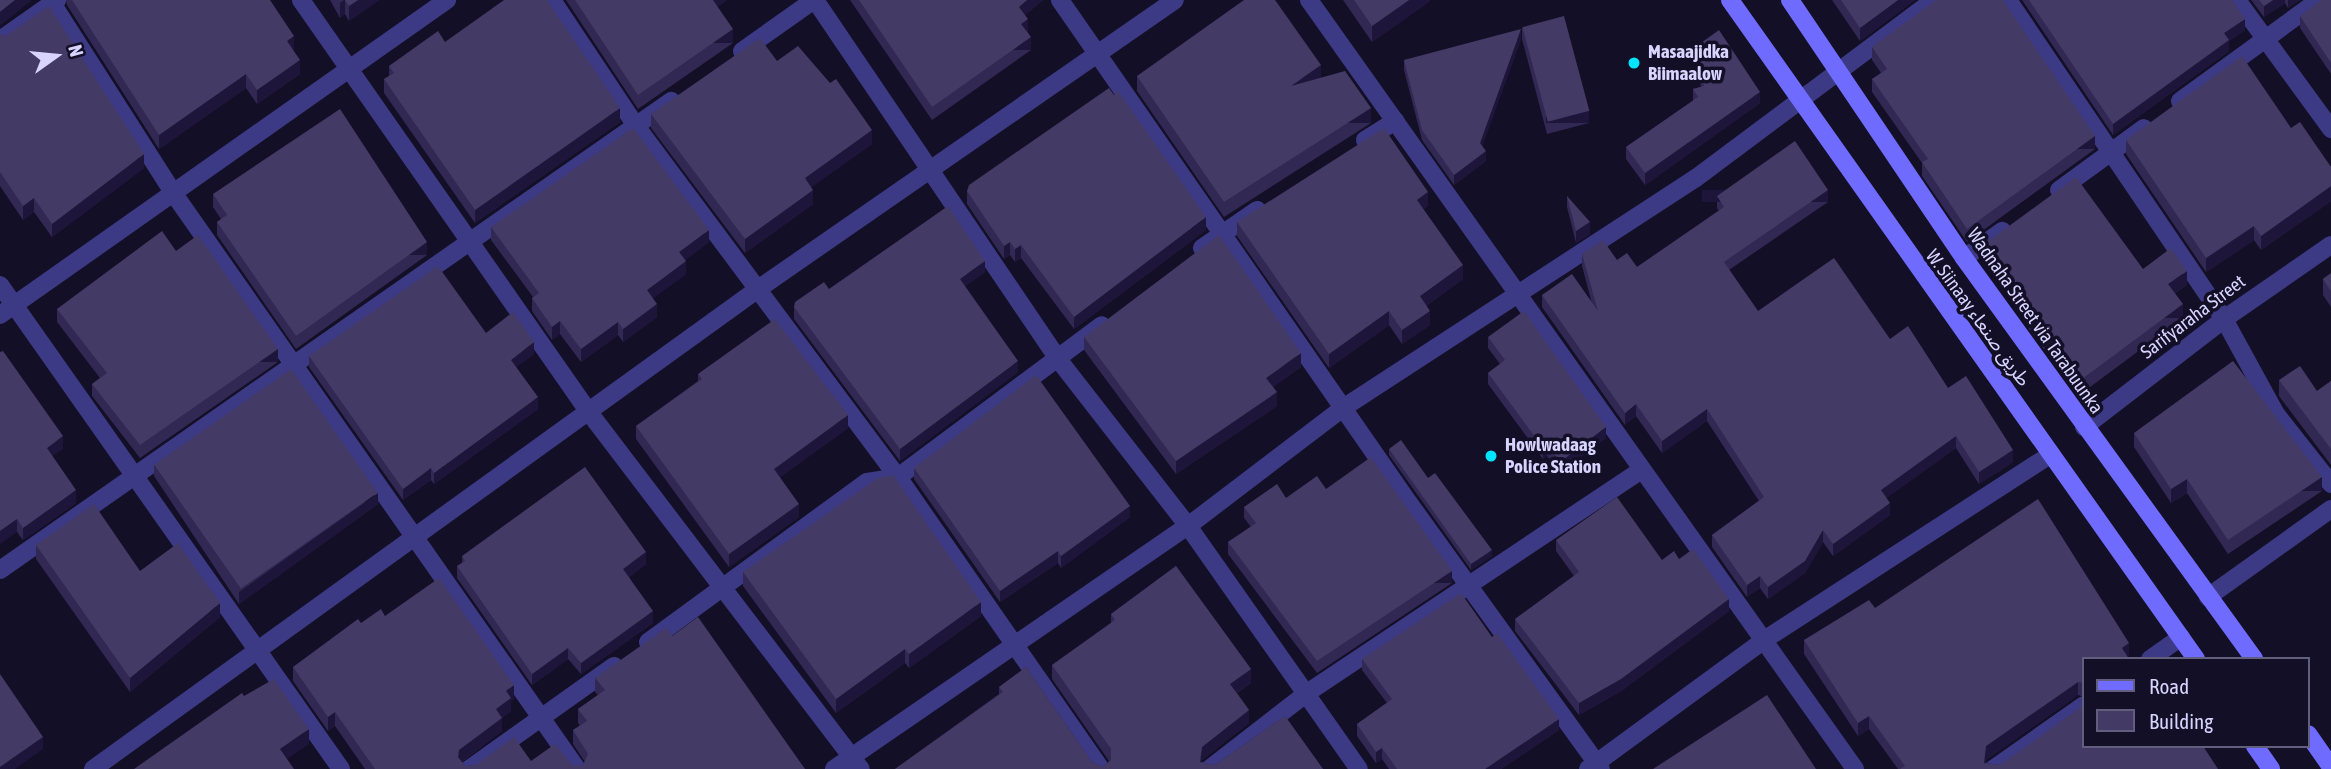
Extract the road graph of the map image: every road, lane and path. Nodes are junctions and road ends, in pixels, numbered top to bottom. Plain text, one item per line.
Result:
1 (301, 0) edge
2 (447, 0) edge
3 (552, 0) edge
4 (814, 0) edge
5 (1060, 0) edge
6 (1175, 0) edge
7 (1309, 0) edge
8 (1730, 0) edge
9 (1790, 0) edge
10 (1934, 0) edge
11 (2008, 0) edge
12 (2237, 0) edge
13 (2319, 0) edge
14 (53, 1) edge
15 (0, 40) edge
16 (2263, 40) junction
17 (1097, 55) junction
18 (725, 63) edge
19 (349, 68) junction
20 (1838, 70) junction
21 (692, 87) edge
22 (1803, 100) junction
23 (1395, 121) junction
24 (636, 126) junction
25 (2331, 129) edge
26 (1349, 150) edge
27 (2110, 152) junction
28 (932, 172) junction
29 (174, 194) junction
30 (2043, 201) edge
31 (1268, 202) edge
32 (2020, 218) edge
33 (1222, 232) junction
34 (469, 241) junction
35 (2331, 245) edge
36 (1189, 257) edge
37 (1964, 258) junction
38 (0, 285) edge
39 (758, 289) junction
40 (1518, 293) junction
41 (7, 310) edge
42 (1113, 316) edge
43 (2224, 319) junction
44 (1058, 359) junction
45 (292, 362) junction
46 (1343, 408) junction
47 (588, 411) junction
48 (2084, 427) junction
49 (2051, 454) junction
50 (1642, 470) junction
51 (135, 476) junction
52 (898, 477) junction
53 (2331, 484) edge
54 (2331, 509) edge
55 (1188, 526) junction
56 (413, 539) junction
57 (0, 570) edge
58 (1471, 587) junction
59 (723, 588) junction
60 (2208, 597) junction
61 (2181, 637) junction
62 (1764, 640) junction
63 (1016, 645) junction
64 (257, 651) junction
65 (2153, 657) edge
66 (2195, 657) edge
67 (2253, 657) edge
68 (1307, 693) junction
69 (2082, 706) edge
70 (539, 720) junction
71 (2310, 737) edge
72 (2256, 748) edge
73 (857, 763) edge
74 (1595, 767) edge
75 (2331, 767) edge
76 (93, 769) edge
77 (341, 769) edge
78 (469, 769) edge
79 (577, 769) edge
80 (834, 769) edge
81 (1101, 769) edge
82 (1209, 769) edge
83 (1359, 769) edge
84 (1855, 769) edge
85 (1993, 769) edge
86 (2271, 769) edge

1 - 19 street
2 - 19 street
3 - 24 street
4 - 18 street
4 - 28 street
5 - 17 street
6 - 17 street
7 - 23 street
8 - 22 main road, W. Siinaay طريق صنعاء
9 - 20 main road, Wadnaha Street via Tarabuunka
10 - 20 street
11 - 27 street
12 - 16 street
13 - 16 street
14 - 15 street
14 - 29 street
16 - 25 street
16 - 27 street
17 - 28 street
17 - 33 street
19 - 29 street
19 - 34 street
20 - 22 street
20 - 37 main road, Wadnaha Street via Tarabuunka
21 - 24 street
22 - 40 street
22 - 49 main road, W. Siinaay طريق صنعاء
23 - 26 street
23 - 40 street
24 - 34 street
24 - 39 street
27 - 30 street
27 - 43 street
28 - 39 street
28 - 44 street
29 - 41 street
29 - 45 street
31 - 33 street
32 - 37 street
33 - 36 street
33 - 46 street
34 - 45 street
34 - 47 street
35 - 43 street, Sarifyaraha Street
37 - 48 main road, Wadnaha Street via Tarabuunka
38 - 41 street
39 - 47 street
39 - 52 street
40 - 46 street
40 - 50 street
41 - 51 street
42 - 44 street
43 - 48 street, Sarifyaraha Street
43 - 53 street
44 - 52 street
44 - 55 street
45 - 51 street
45 - 56 street
46 - 55 street
46 - 58 street
47 - 56 street
47 - 59 street
48 - 60 main road, Wadnaha Street via Tarabuunka
49 - 61 main road, W. Siinaay طريق صنعاء
49 - 62 street
50 - 58 street
50 - 62 street
51 - 57 street
51 - 64 street
52 - 59 street
52 - 63 street
54 - 60 street
55 - 63 street
55 - 68 street
56 - 64 street
56 - 70 street
58 - 68 street
58 - 74 street
59 - 70 street
59 - 73 street
60 - 67 main road, Wadnaha Street via Tarabuunka
61 - 65 street
61 - 66 main road, W. Siinaay طريق صنعاء
62 - 74 street
62 - 84 street
63 - 73 street
63 - 81 street
64 - 76 street
64 - 77 street
68 - 82 street
68 - 83 street
69 - 85 street
70 - 78 street
70 - 79 street
71 - 75 main road
72 - 86 main road
73 - 80 street

